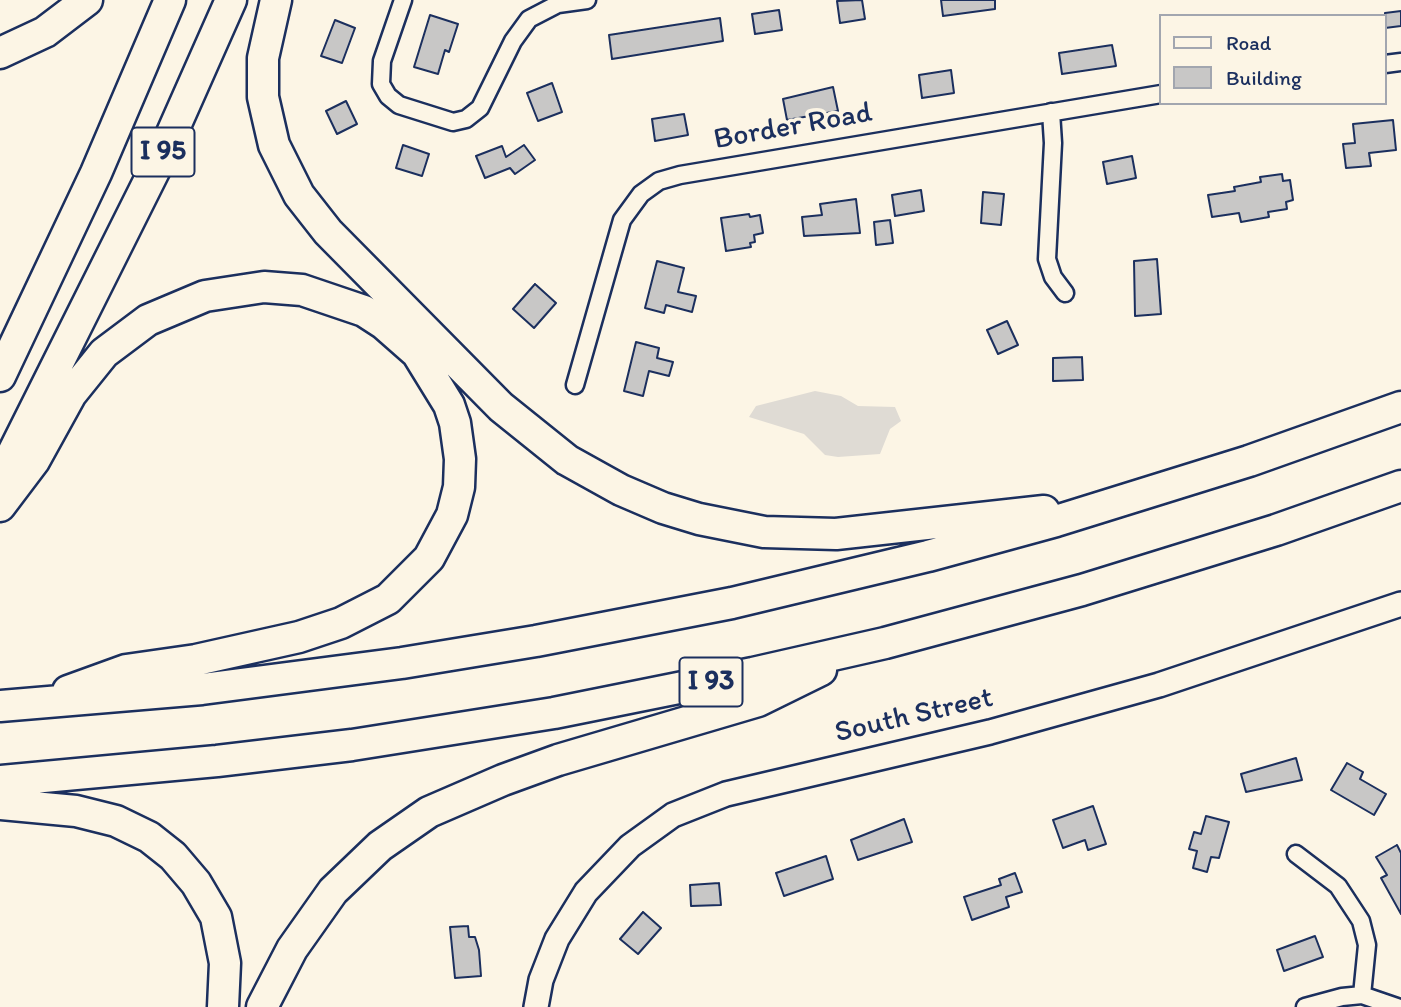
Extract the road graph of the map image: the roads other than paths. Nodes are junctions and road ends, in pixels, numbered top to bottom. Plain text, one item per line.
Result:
1 (87, 0) edge
2 (170, 0) edge
3 (231, 0) edge
4 (276, 0) edge
5 (403, 0) edge
6 (587, 0) edge
7 (0, 53) edge
8 (1160, 94) edge
9 (1051, 112) junction
10 (1065, 293) dead end
11 (0, 376) edge
12 (575, 385) dead end
13 (1401, 407) edge
14 (0, 479) edge
15 (1401, 486) edge
16 (1107, 505) junction
17 (0, 506) edge
18 (1401, 604) edge
19 (868, 647) junction
20 (14, 705) edge
21 (0, 781) edge
22 (0, 804) edge
23 (1296, 854) dead end
24 (1362, 995) junction
25 (223, 1007) edge
26 (262, 1007) edge
27 (536, 1007) edge
28 (1305, 1007) edge
29 (1397, 1007) edge

1 - 7 highway
2 - 11 highway, I 95
3 - 14 highway, I 95
4 - 16 highway
5 - 6 street
8 - 9 street, Border Road
9 - 10 street
9 - 12 street, Border Road
13 - 16 highway, I 93
15 - 19 highway, I 93
16 - 20 highway, I 93
17 - 20 highway
18 - 27 street, South Street
19 - 21 highway, I 93
19 - 26 highway
22 - 25 highway
23 - 24 street
24 - 28 street
24 - 29 street

